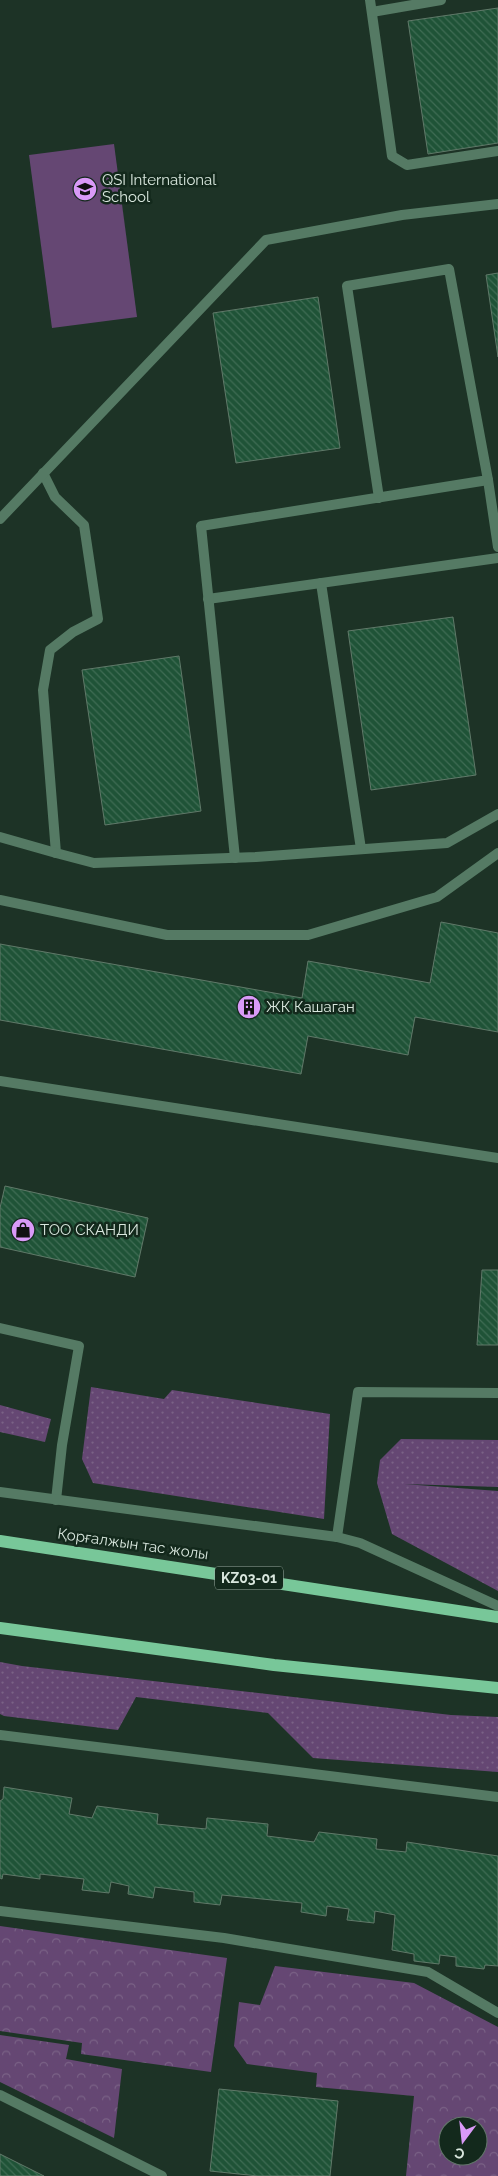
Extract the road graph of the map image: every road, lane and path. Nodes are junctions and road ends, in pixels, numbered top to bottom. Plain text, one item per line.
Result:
1 (370, 0) edge
2 (441, 0) edge
3 (372, 12) junction
4 (498, 151) edge
5 (498, 204) edge
6 (43, 473) junction
7 (488, 480) junction
8 (379, 498) junction
9 (0, 518) edge
10 (498, 547) edge
11 (498, 558) edge
12 (321, 583) junction
13 (208, 599) junction
14 (498, 814) edge
15 (0, 837) edge
16 (360, 849) junction
17 (56, 853) junction
18 (498, 853) edge
19 (236, 858) junction
20 (0, 900) edge
21 (0, 1081) edge
22 (498, 1158) edge
23 (0, 1328) edge
24 (498, 1393) edge
25 (0, 1492) edge
26 (56, 1500) junction
27 (337, 1537) junction
28 (0, 1541) edge
29 (498, 1606) edge
30 (498, 1617) edge
31 (0, 1628) edge
32 (498, 1688) edge
33 (0, 1736) edge
34 (498, 1797) edge
35 (0, 1910) edge
36 (498, 2013) edge
37 (0, 2095) edge
38 (162, 2176) edge

1 - 3 street
2 - 3 street
3 - 4 street
5 - 6 street
6 - 9 street
6 - 17 street
7 - 8 street
7 - 8 street
7 - 10 street
8 - 13 street
11 - 12 street
12 - 13 street
12 - 16 street
13 - 19 street
14 - 16 street
15 - 17 street
16 - 19 street
17 - 19 street
18 - 20 street
21 - 22 street
23 - 26 street
24 - 27 street
25 - 26 street
26 - 27 street
27 - 29 street
28 - 30 main road, Қорғалжын тас жолы / KZ03-01
31 - 32 main road
33 - 34 street
35 - 36 street
37 - 38 street

